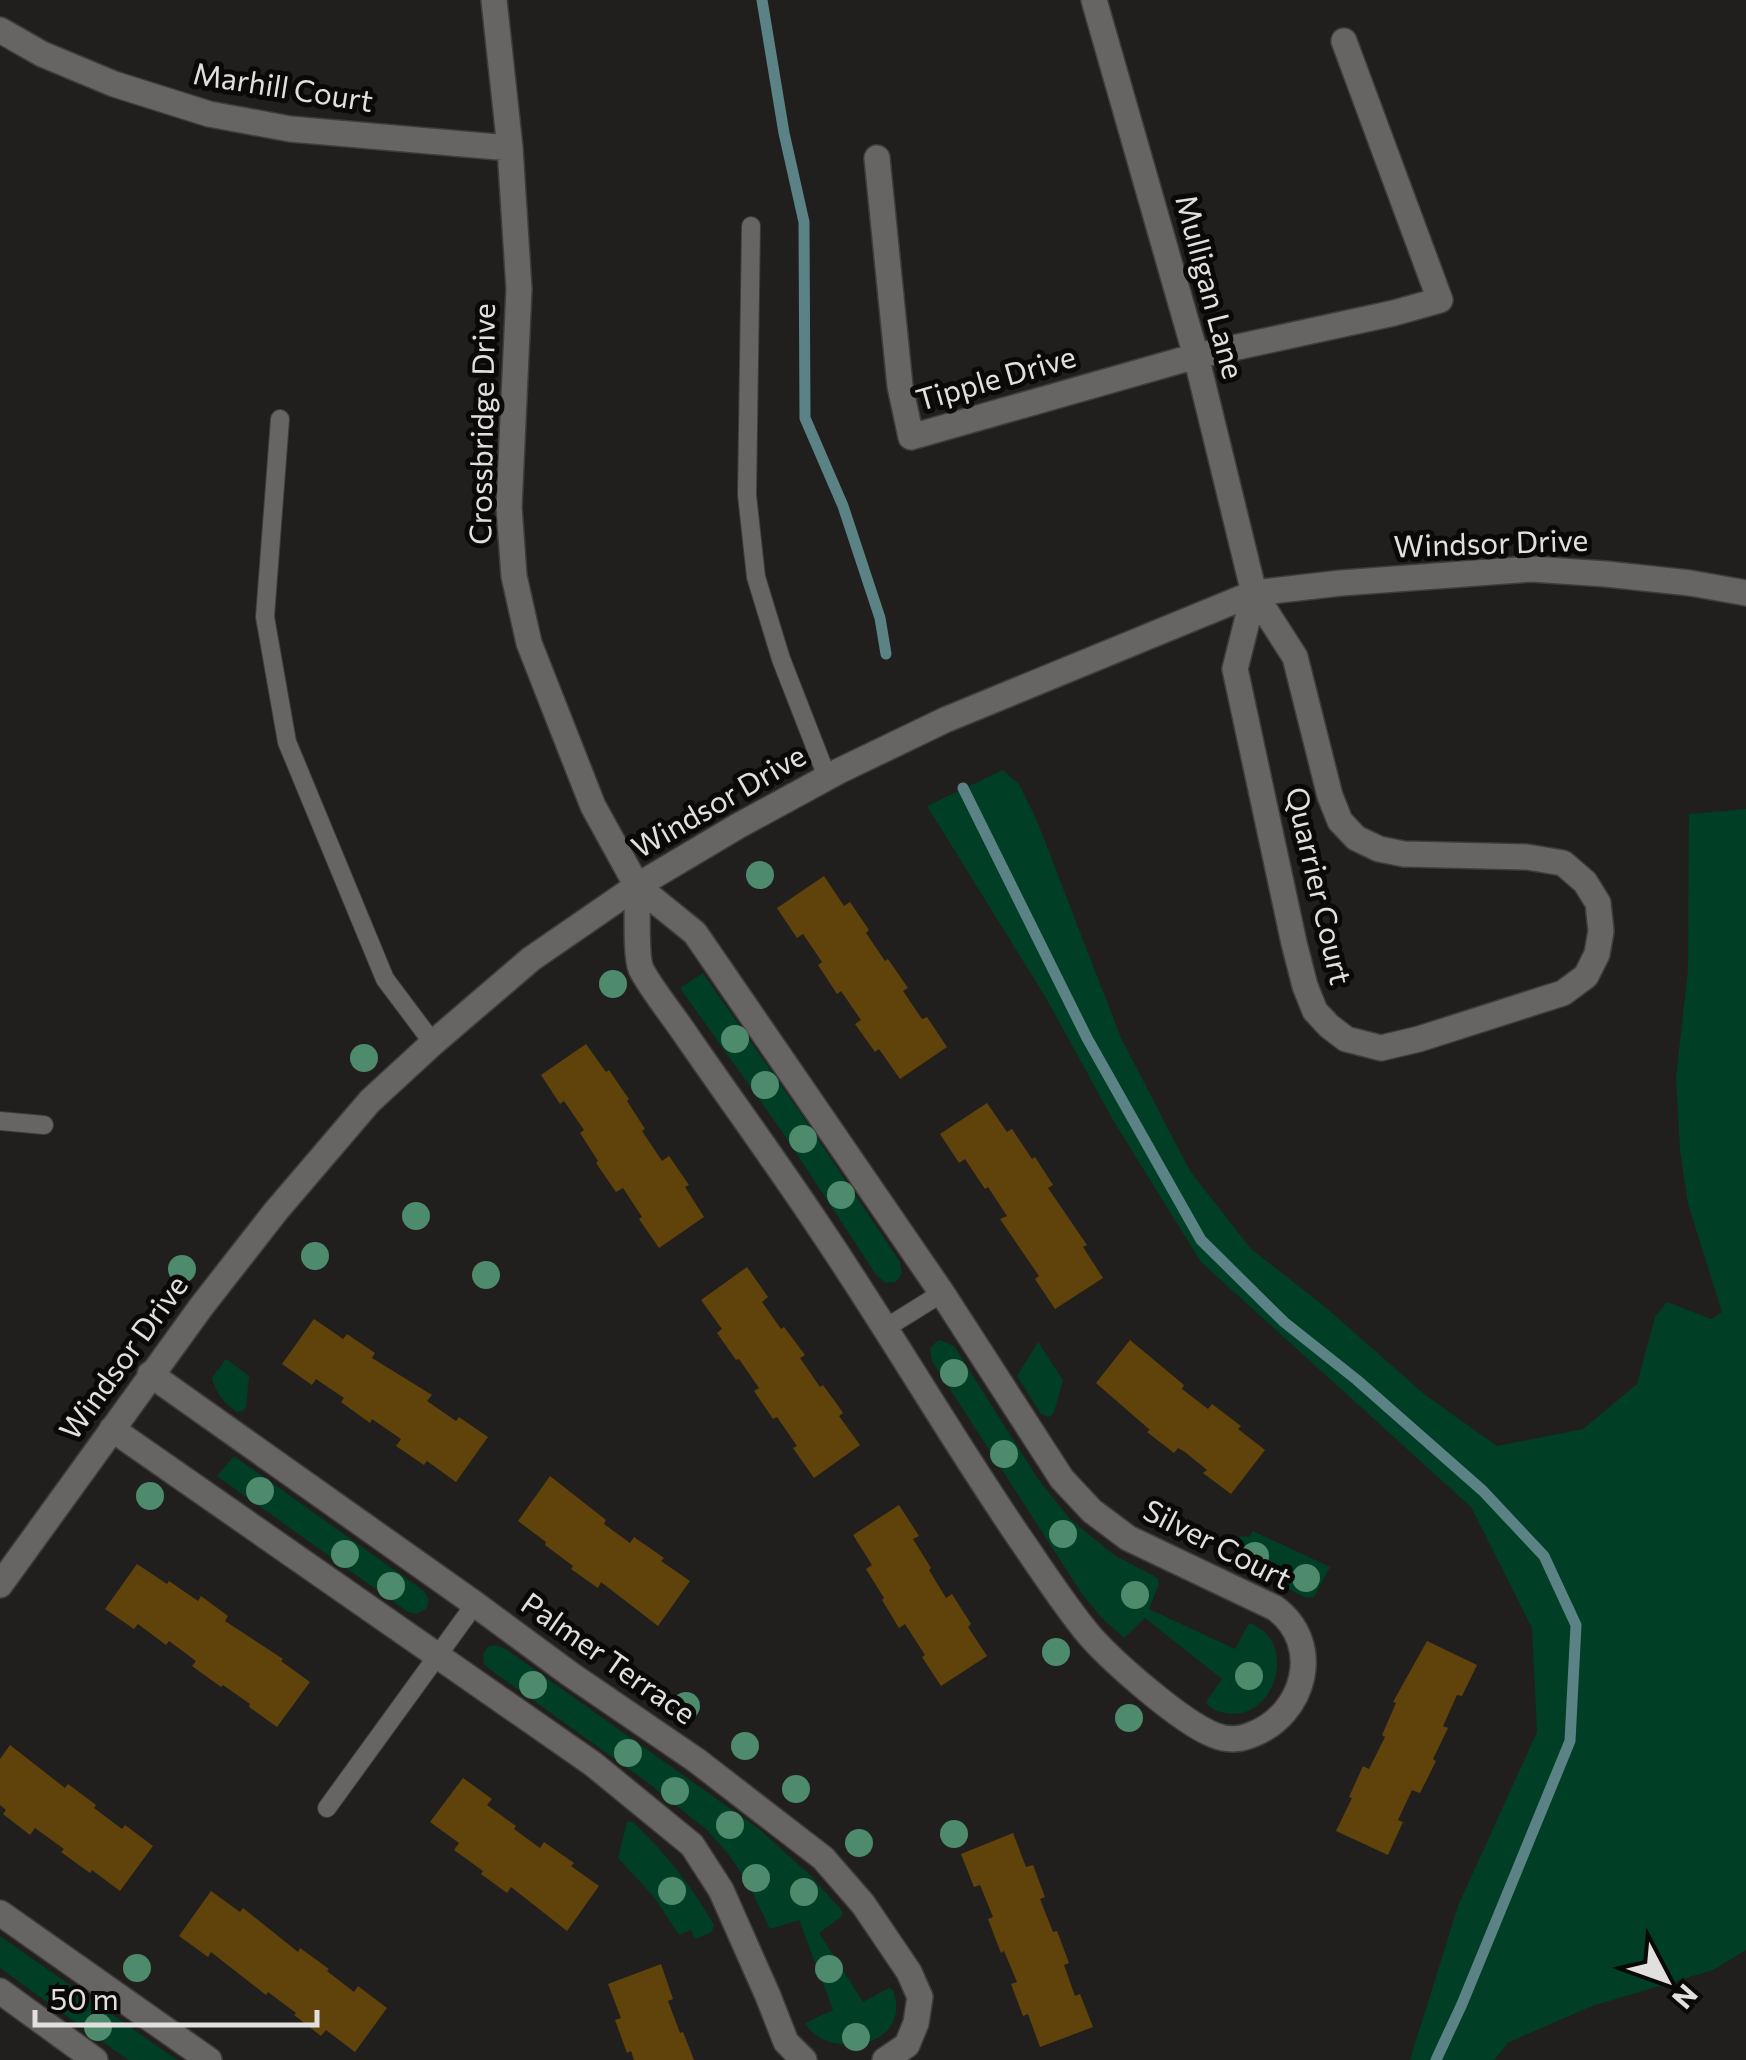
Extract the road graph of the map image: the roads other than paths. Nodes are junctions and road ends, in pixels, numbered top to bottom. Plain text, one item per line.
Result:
1 (494, 0) edge
2 (1094, 0) edge
3 (0, 30) edge
4 (1344, 40) dead end
5 (510, 148) junction
6 (877, 158) dead end
7 (751, 226) dead end
8 (1196, 356) junction
9 (280, 419) dead end
10 (1254, 593) junction
11 (1746, 594) edge
12 (827, 778) junction
13 (637, 886) junction
14 (433, 1043) junction
15 (0, 1121) edge
16 (44, 1124) dead end
17 (942, 1293) junction
18 (884, 1329) junction
19 (150, 1374) junction
20 (112, 1429) junction
21 (0, 1585) edge
22 (475, 1604) junction
23 (437, 1656) junction
24 (327, 1808) dead end
25 (0, 1913) edge
26 (0, 1992) edge
27 (94, 2060) edge
28 (209, 2060) edge
29 (804, 2060) edge
30 (885, 2060) edge

1 - 5 street, Crossbridge Drive
2 - 8 street, Mulligan Lane
3 - 5 street, Marhill Court
4 - 8 street
5 - 13 street, Crossbridge Drive
6 - 8 street, Tipple Drive
7 - 12 lane
8 - 10 street, Mulligan Lane
9 - 14 lane
10 - 10 street, Quarrier Court
10 - 11 street, Windsor Drive
10 - 12 street, Windsor Drive
12 - 13 street, Windsor Drive
13 - 14 street, Windsor Drive
13 - 17 street, Silver Court
13 - 18 street, Silver Court
14 - 19 street, Windsor Drive
15 - 16 lane
17 - 18 lane
17 - 18 street, Silver Court
19 - 20 street, Windsor Drive
19 - 22 street, Palmer Terrace
20 - 21 street, Windsor Drive
20 - 23 street
22 - 23 lane
22 - 30 street, Palmer Terrace
23 - 24 lane
23 - 29 street
25 - 28 street
26 - 27 street

